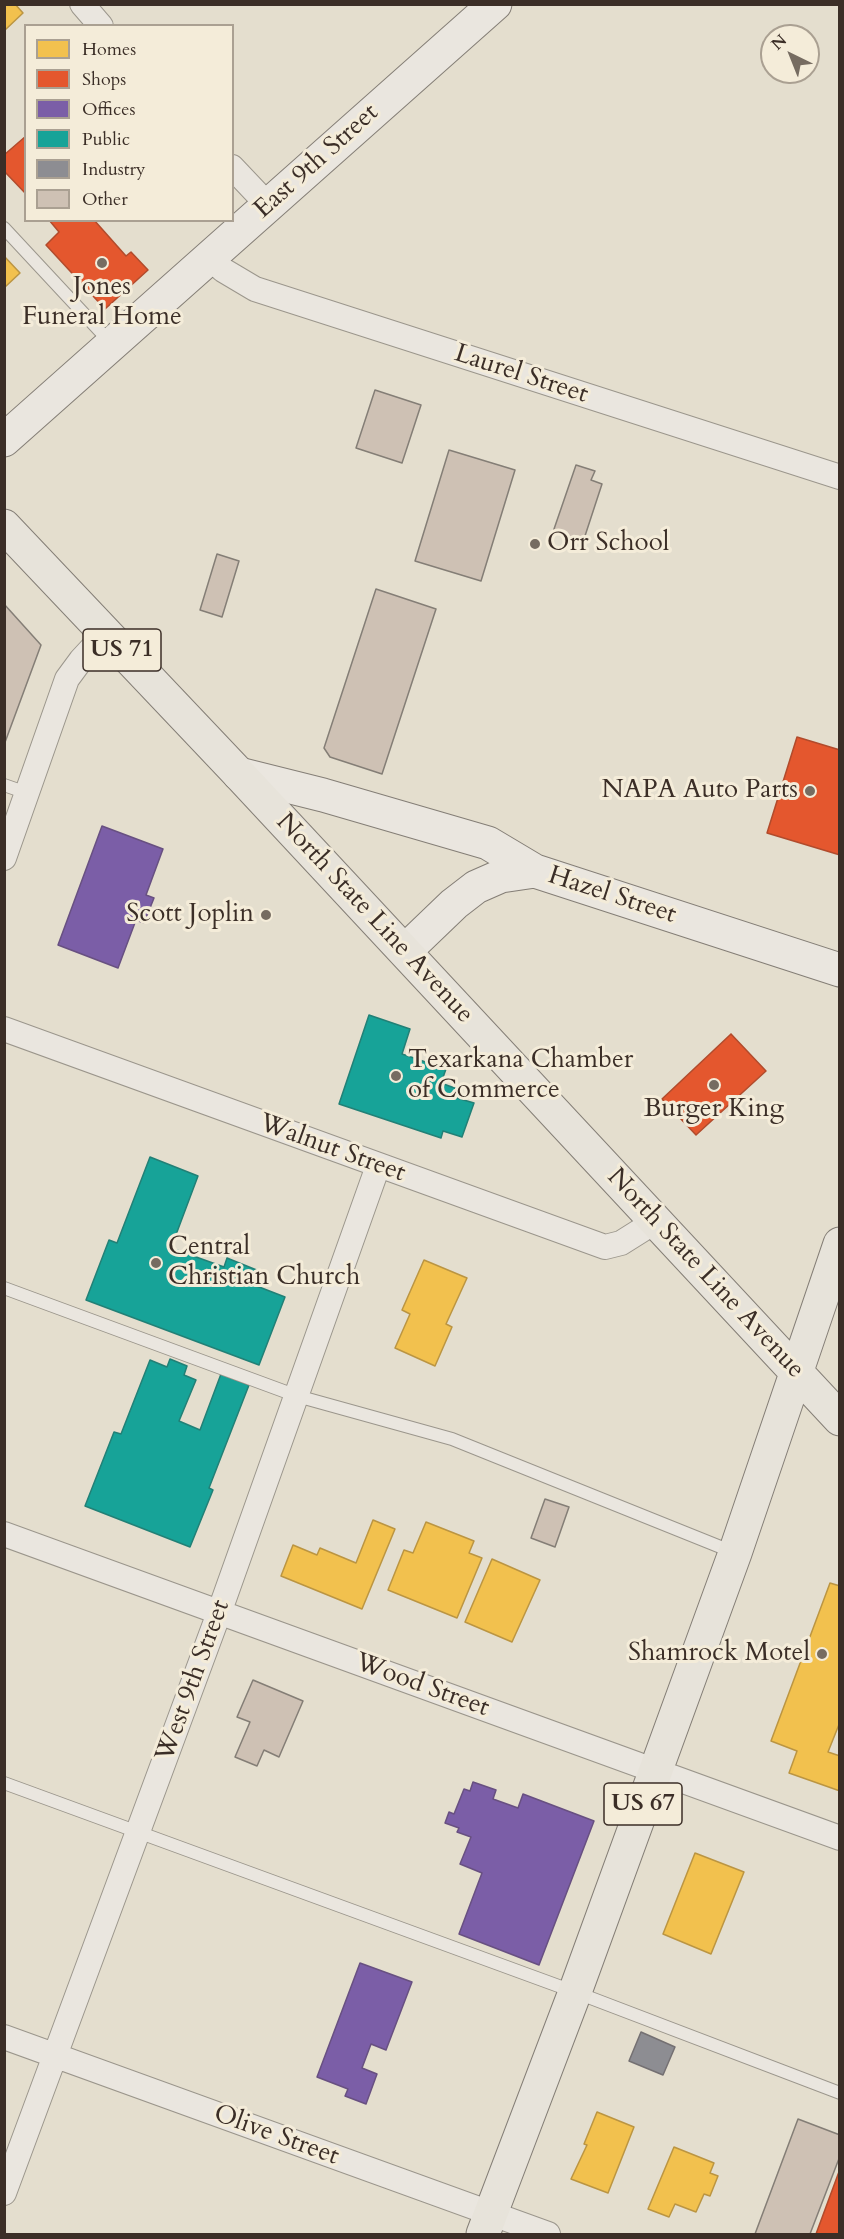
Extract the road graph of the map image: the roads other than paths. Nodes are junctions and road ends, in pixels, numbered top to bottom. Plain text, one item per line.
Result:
1 (82, 4) edge
2 (495, 4) edge
3 (99, 24) edge
4 (234, 169) edge
5 (268, 205) junction
6 (4, 228) edge
7 (210, 258) junction
8 (112, 344) junction
9 (4, 440) edge
10 (840, 477) edge
11 (4, 526) edge
12 (106, 633) junction
13 (239, 774) junction
14 (4, 785) edge
15 (27, 794) junction
16 (4, 858) edge
17 (535, 871) junction
18 (405, 951) junction
19 (840, 970) edge
20 (4, 1029) edge
21 (378, 1166) junction
22 (656, 1221) junction
23 (840, 1244) edge
24 (4, 1288) edge
25 (796, 1372) junction
26 (297, 1396) junction
27 (840, 1419) edge
28 (4, 1534) edge
29 (735, 1553) junction
30 (219, 1613) junction
31 (655, 1770) junction
32 (4, 1783) edge
33 (138, 1832) junction
34 (840, 1838) edge
35 (575, 1992) junction
36 (4, 2037) edge
37 (54, 2056) junction
38 (840, 2093) edge
39 (4, 2193) edge
40 (487, 2224) edge
41 (548, 2235) edge

1 - 3 street
2 - 5 main road, East 9th Street
4 - 5 street
5 - 7 main road, East 9th Street
6 - 8 lane
7 - 8 main road, East 9th Street
7 - 10 street, Laurel Street
8 - 9 main road, East 9th Street
11 - 12 main road, North State Line Avenue / US 71
12 - 13 main road, North State Line Avenue / US 71
12 - 15 street
13 - 17 main road
13 - 18 main road, North State Line Avenue
14 - 15 lane
15 - 16 street
17 - 18 main road, Hazel Street
17 - 19 main road, Hazel Street
18 - 22 main road, North State Line Avenue
20 - 21 street, Walnut Street
21 - 22 street, Walnut Street
21 - 26 street, West 9th Street
22 - 25 main road, North State Line Avenue
23 - 25 main road, US 67
24 - 26 lane
25 - 27 main road, North State Line Avenue
25 - 29 main road, US 67
26 - 29 lane
26 - 30 street, West 9th Street
28 - 30 street, Wood Street
29 - 31 main road, US 67
30 - 31 street, Wood Street
30 - 33 street, West 9th Street
31 - 34 street, Wood Street
31 - 35 main road, US 67
32 - 33 lane
33 - 35 lane
33 - 37 street, West 9th Street
35 - 38 lane
35 - 40 main road, US 67
36 - 37 street, Olive Street
37 - 39 street, West 9th Street
37 - 40 street, Olive Street
40 - 41 street, Olive Street

